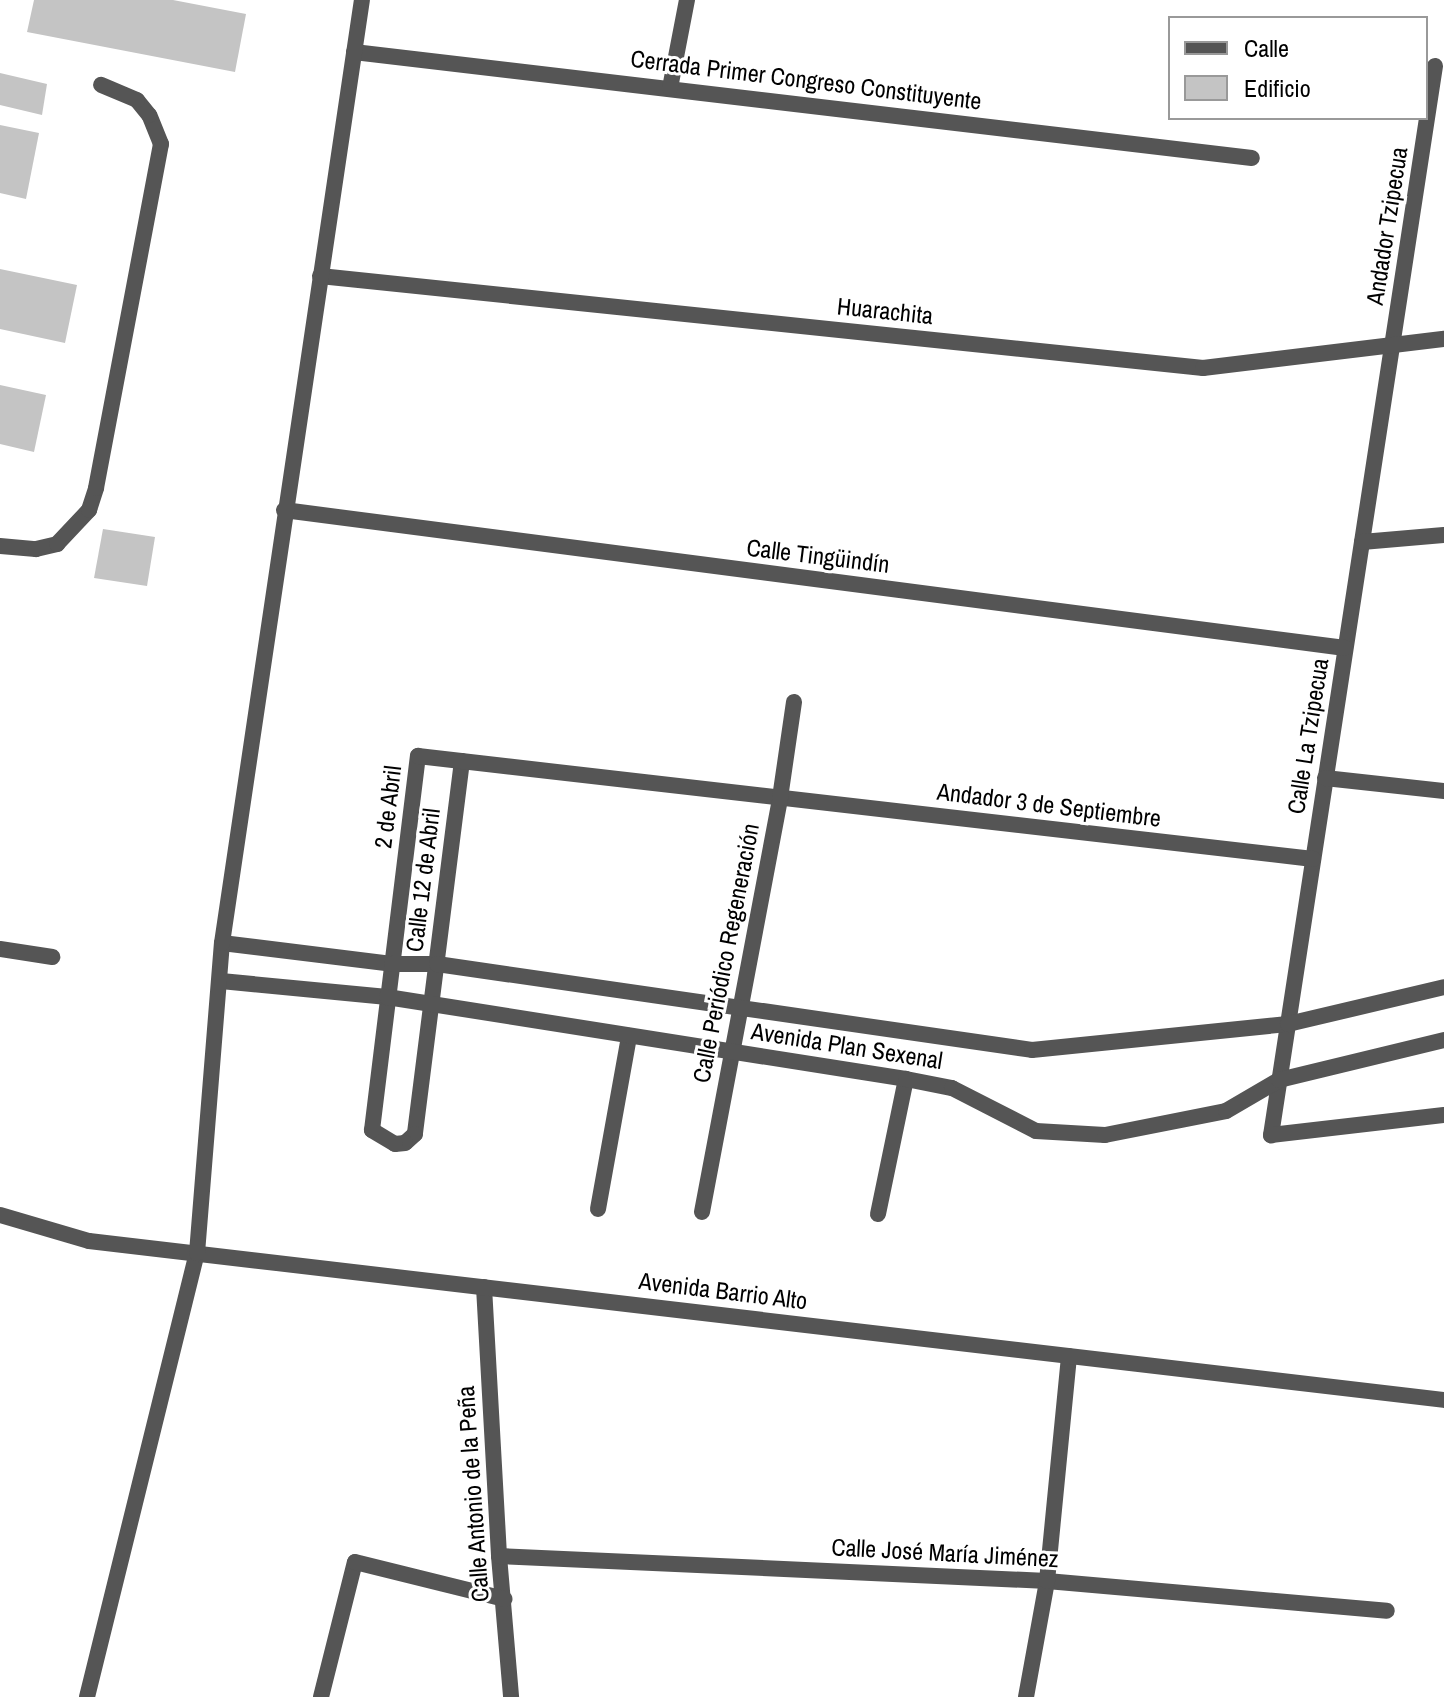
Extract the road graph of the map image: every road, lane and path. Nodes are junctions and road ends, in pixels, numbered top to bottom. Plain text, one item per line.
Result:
1 (362, 0) edge
2 (687, 0) edge
3 (354, 52) junction
4 (1435, 66) dead end
5 (101, 85) dead end
6 (670, 88) junction
7 (1428, 112) edge
8 (1427, 120) edge
9 (1252, 158) dead end
10 (320, 276) junction
11 (1444, 339) edge
12 (1393, 345) junction
13 (284, 510) junction
14 (1444, 535) edge
15 (1362, 542) junction
16 (0, 546) edge
17 (1345, 648) junction
18 (794, 702) dead end
19 (462, 761) junction
20 (1325, 778) junction
21 (1444, 791) edge
22 (780, 798) junction
23 (1313, 859) junction
24 (222, 943) junction
25 (0, 949) edge
26 (52, 957) dead end
27 (392, 964) junction
28 (437, 964) junction
29 (221, 981) junction
30 (1444, 987) edge
31 (387, 997) junction
32 (432, 1005) junction
33 (739, 1006) junction
34 (1288, 1024) junction
35 (629, 1036) junction
36 (1444, 1040) edge
37 (731, 1052) junction
38 (906, 1079) junction
39 (1279, 1080) junction
40 (1444, 1115) edge
41 (372, 1130) joint
42 (598, 1209) dead end
43 (702, 1212) dead end
44 (878, 1214) dead end
45 (0, 1215) edge
46 (197, 1253) junction
47 (484, 1287) junction
48 (1069, 1356) junction
49 (1444, 1400) edge
50 (499, 1556) junction
51 (1047, 1581) junction
52 (504, 1599) junction
53 (1387, 1611) dead end
54 (87, 1697) edge
55 (321, 1697) edge
56 (511, 1697) edge
57 (1026, 1697) edge

1 - 3 street
2 - 6 street
3 - 6 street, Cerrada Primer Congreso Constituyente
3 - 10 street
4 - 7 street, Andador Tzipecua
5 - 16 street
6 - 9 street, Cerrada Primer Congreso Constituyente
8 - 12 street, Andador Tzipecua
10 - 12 street, Huarachita
10 - 13 street
11 - 12 street, Huarachita
12 - 15 street, Calle La Tzipecua
13 - 17 street, Calle Tingüindín
13 - 24 street
14 - 15 street
15 - 17 street, Calle La Tzipecua
17 - 20 street, Calle La Tzipecua
18 - 22 street, Calle Periódico Regeneración
19 - 22 street, 2 de Abril
19 - 27 street, 2 de Abril
19 - 28 street, Calle 12 de Abril
20 - 21 street
20 - 23 street, Calle La Tzipecua
22 - 23 street, Andador 3 de Septiembre
22 - 33 street, Calle Periódico Regeneración
23 - 34 street, Calle La Tzipecua
24 - 27 street, Avenida Plan Sexenal
24 - 29 street
25 - 26 street
27 - 28 street, Avenida Plan Sexenal
27 - 31 street, 2 de Abril
28 - 32 street, Calle 12 de Abril
28 - 33 street, Avenida Plan Sexenal
29 - 31 street, Avenida Plan Sexenal
29 - 46 street
30 - 34 street, Avenida Plan Sexenal
31 - 32 street, Avenida Plan Sexenal
31 - 41 street, 2 de Abril
32 - 35 street, Avenida Plan Sexenal
32 - 41 street, Calle 12 de Abril
33 - 34 street, Avenida Plan Sexenal
33 - 37 street, Calle Periódico Regeneración
34 - 39 street, Calle La Tzipecua
35 - 37 street, Avenida Plan Sexenal
35 - 42 street
36 - 39 street, Avenida Plan Sexenal
37 - 38 street, Avenida Plan Sexenal
37 - 43 street, Calle Periódico Regeneración
38 - 39 street, Avenida Plan Sexenal
38 - 44 street
39 - 40 street, Calle La Tzipecua
45 - 46 street, Avenida Barrio Alto
46 - 47 street, Avenida Barrio Alto
46 - 54 street
47 - 48 street, Avenida Barrio Alto
47 - 50 street, Calle Antonio de la Peña
48 - 49 street, Avenida Barrio Alto
48 - 51 street
50 - 51 street, Calle José María Jiménez
50 - 52 street, Calle Antonio de la Peña
51 - 53 street, Calle José María Jiménez
51 - 57 street
52 - 55 street
52 - 56 street, Calle Antonio de la Peña

